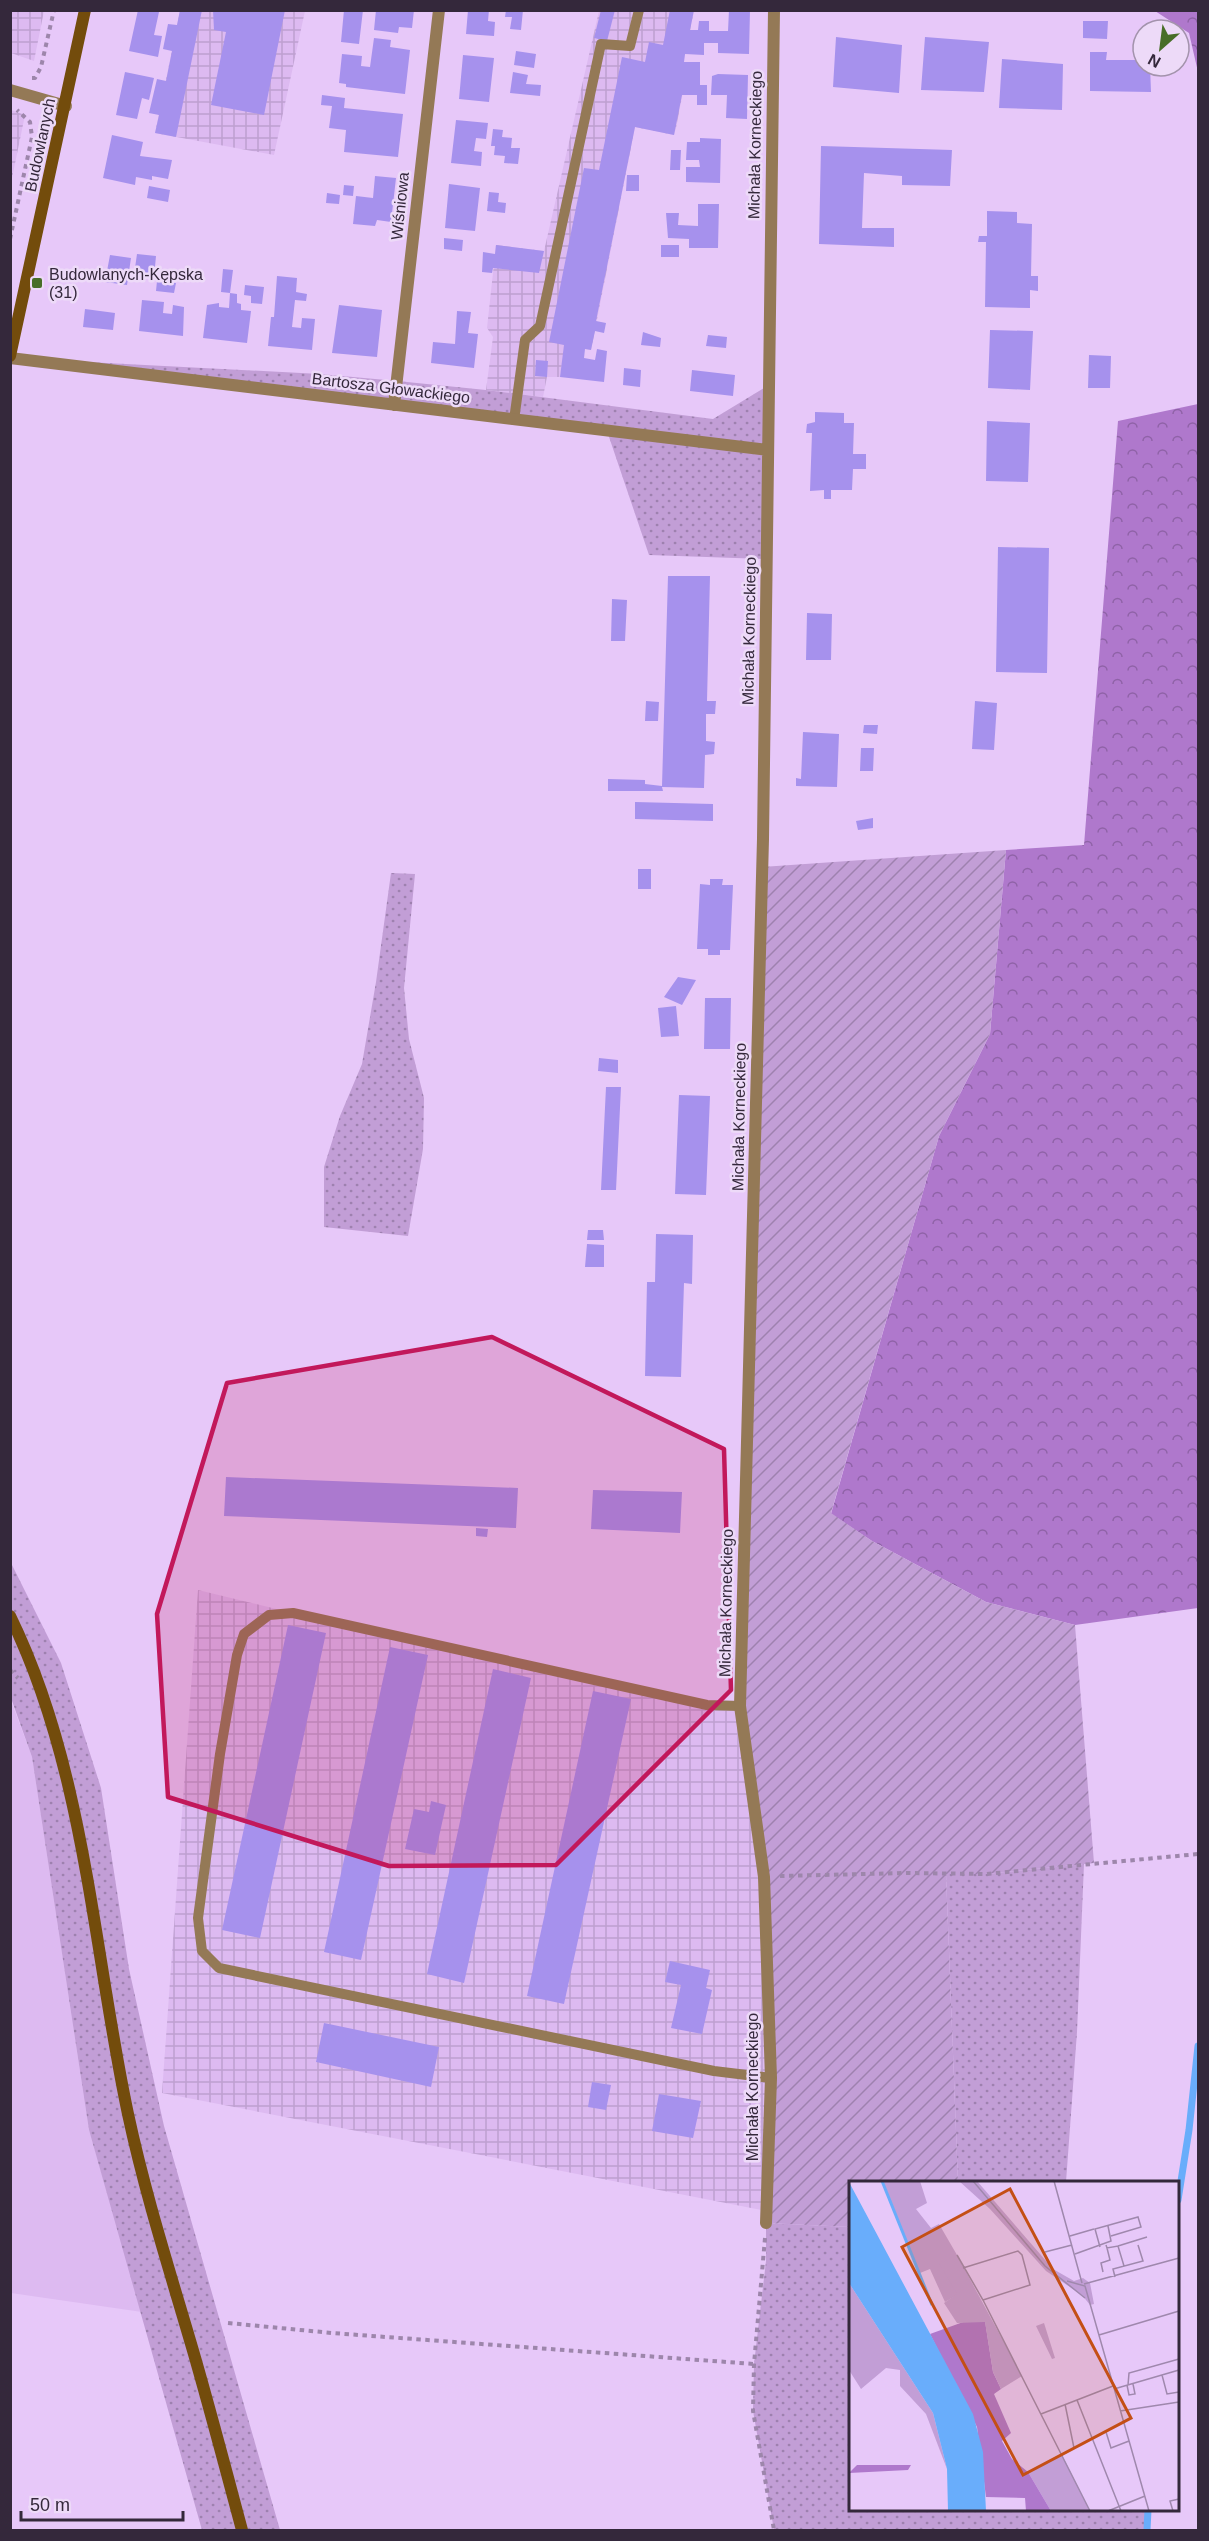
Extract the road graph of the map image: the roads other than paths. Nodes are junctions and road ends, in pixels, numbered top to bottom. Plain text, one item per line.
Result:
1 (85, 10) edge
2 (439, 10) edge
3 (639, 10) edge
4 (774, 10) edge
5 (10, 90) edge
6 (66, 106) junction
7 (14, 326) edge
8 (10, 357) edge
9 (394, 405) junction
10 (514, 420) junction
11 (768, 450) junction
12 (10, 1616) edge
13 (740, 1706) junction
14 (771, 2078) junction
15 (766, 2223) road end
16 (242, 2530) edge

1 - 6 main road, Budowlanych
2 - 9 street, Wiśniowa
3 - 10 lane
4 - 11 street, Michała Korneckiego
5 - 6 street
6 - 7 main road, Budowlanych
7 - 8 main road, Budowlanych
8 - 9 street, Bartosza Głowackiego
9 - 10 street, Bartosza Głowackiego
10 - 11 street, Bartosza Głowackiego
11 - 13 street, Michała Korneckiego
12 - 16 main road
13 - 14 street, Michała Korneckiego
13 - 14 lane
14 - 15 street, Michała Korneckiego

